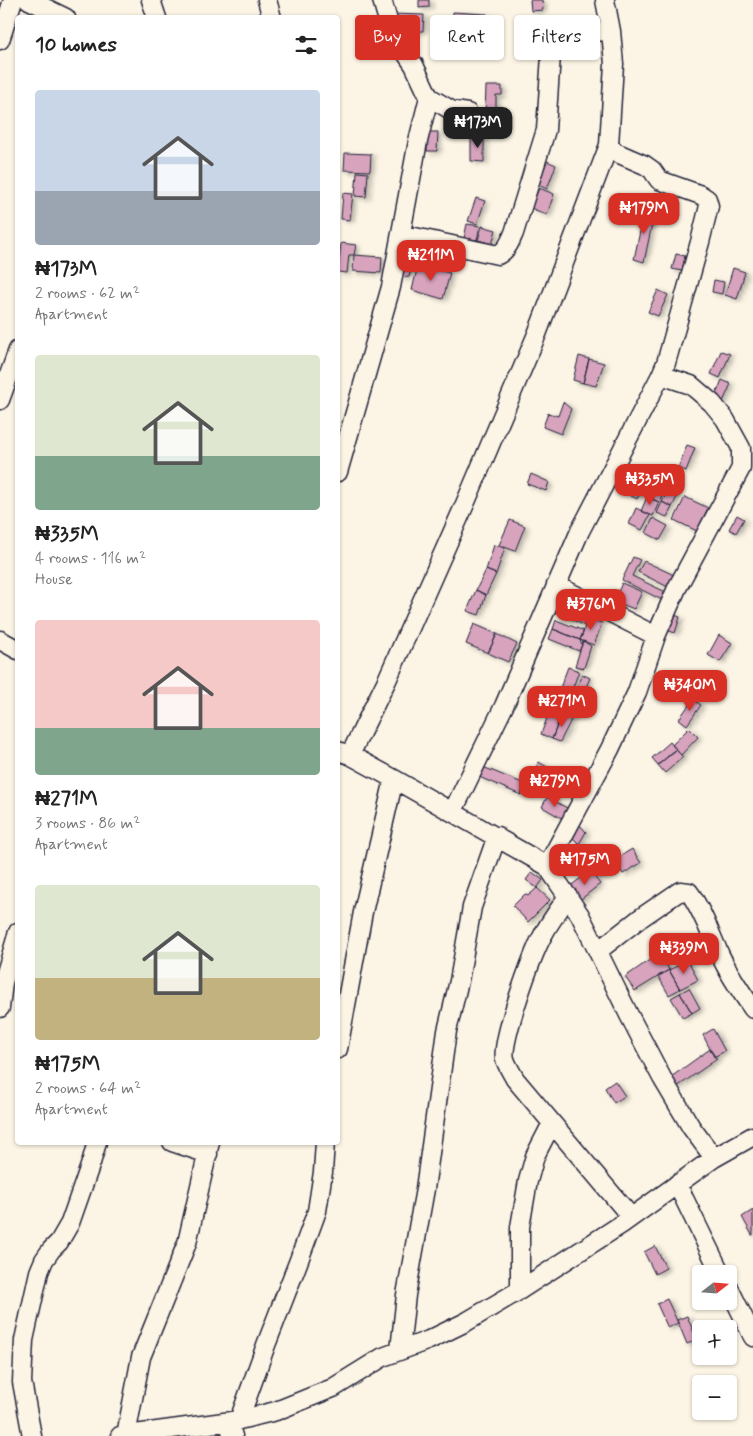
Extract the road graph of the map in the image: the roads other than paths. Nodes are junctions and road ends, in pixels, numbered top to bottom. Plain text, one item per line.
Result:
1 (13, 0) edge
2 (29, 0) edge
3 (151, 0) edge
4 (266, 0) edge
5 (382, 0) edge
6 (605, 0) edge
7 (60, 15) edge
8 (157, 15) edge
9 (271, 15) edge
10 (611, 31) junction
11 (0, 40) edge
12 (429, 97) junction
13 (468, 113) dead end
14 (609, 145) junction
15 (401, 234) junction
16 (15, 358) edge
17 (661, 375) junction
18 (0, 400) edge
19 (340, 465) edge
20 (556, 585) junction
21 (656, 636) junction
22 (344, 753) edge
23 (394, 779) junction
24 (453, 811) junction
25 (497, 836) junction
26 (547, 866) junction
27 (568, 896) junction
28 (15, 942) edge
29 (598, 951) junction
30 (0, 1008) edge
31 (753, 1009) edge
32 (340, 1038) edge
33 (552, 1123) junction
34 (753, 1136) edge
35 (96, 1145) edge
36 (190, 1145) edge
37 (325, 1145) edge
38 (209, 1148) edge
39 (714, 1158) junction
40 (677, 1184) junction
41 (631, 1217) junction
42 (718, 1265) edge
43 (520, 1290) junction
44 (738, 1306) edge
45 (753, 1337) edge
46 (400, 1350) junction
47 (233, 1426) edge
48 (32, 1436) edge
49 (123, 1436) edge

1 - 11 street
2 - 7 street
3 - 8 street
4 - 9 street
5 - 12 street
6 - 10 street
10 - 14 street
10 - 15 street
12 - 13 street
12 - 15 street
14 - 17 street
14 - 22 street
15 - 19 street
16 - 18 street
17 - 20 street
17 - 21 street
20 - 21 street
20 - 24 street
21 - 26 street
22 - 23 street
23 - 24 street
23 - 32 street
24 - 25 street
25 - 26 street
25 - 46 street
26 - 27 street
27 - 29 street
27 - 33 street
28 - 30 street
29 - 31 street
29 - 39 street
33 - 41 street
33 - 43 street
34 - 39 street
35 - 48 street
36 - 38 street
37 - 47 street
38 - 49 street
39 - 40 street
40 - 41 street
40 - 42 street
41 - 43 street
43 - 46 street
44 - 45 street
46 - 47 street
47 - 49 street

